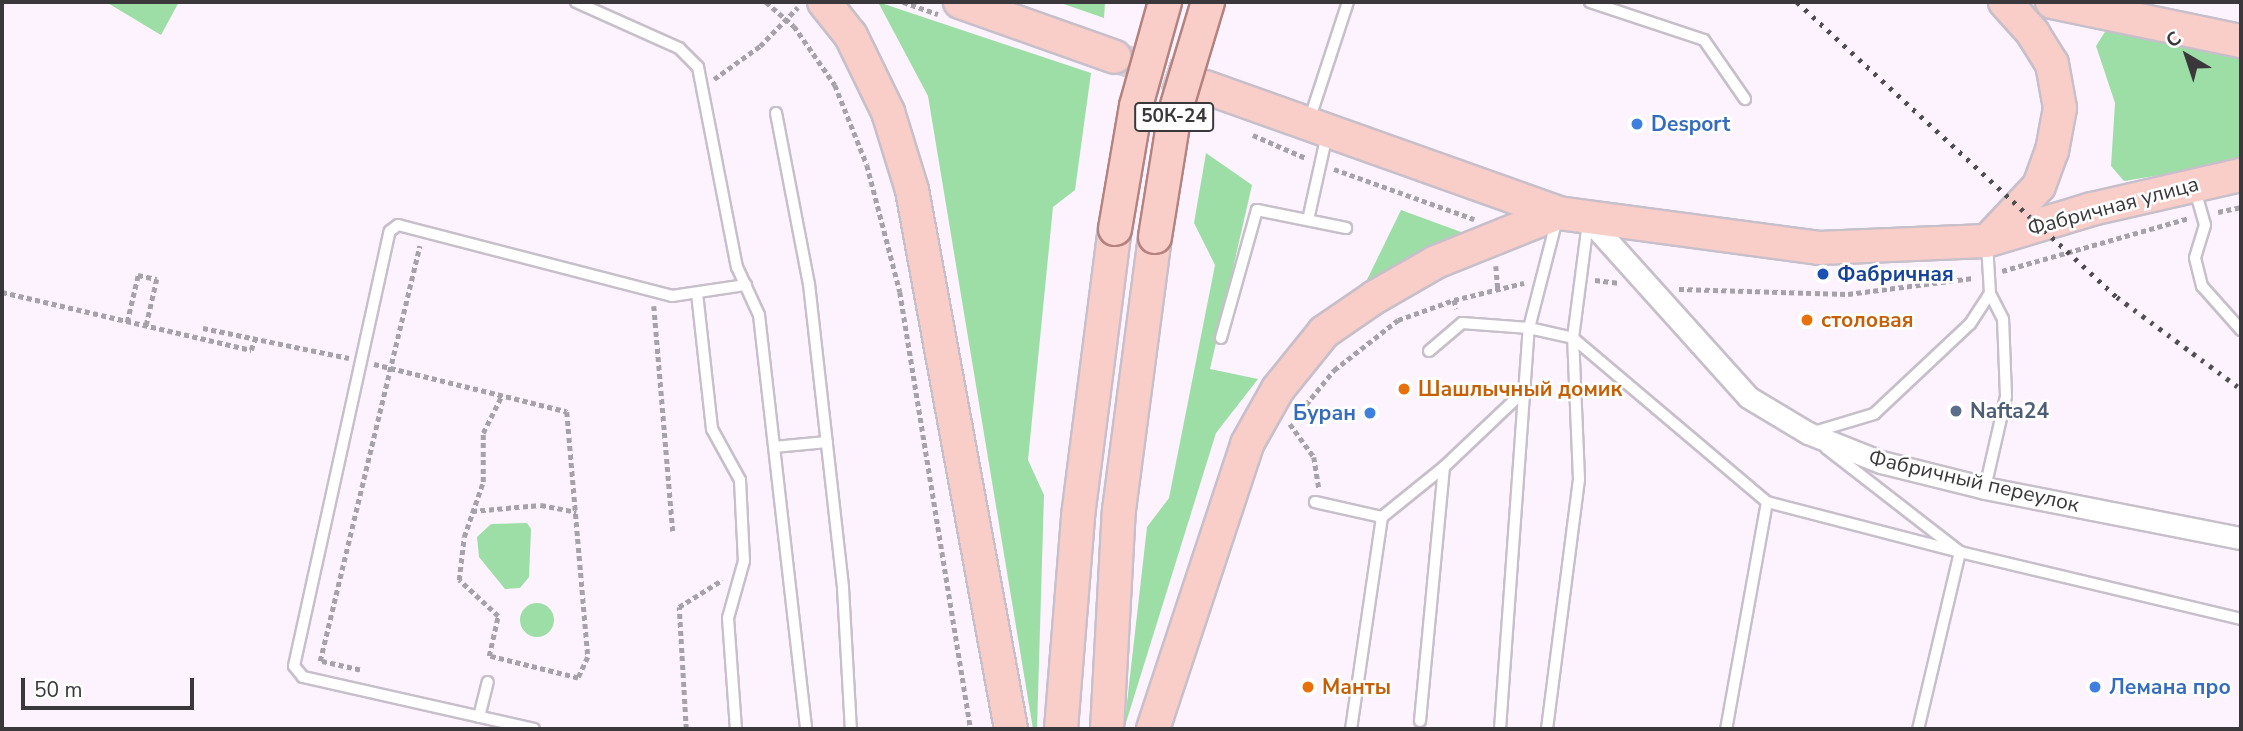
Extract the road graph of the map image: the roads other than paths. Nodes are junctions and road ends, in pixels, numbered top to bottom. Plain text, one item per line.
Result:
1 (576, 2) edge
2 (824, 2) edge
3 (1166, 2) edge
4 (1208, 2) edge
5 (1348, 2) edge
6 (1590, 2) edge
7 (2004, 2) edge
8 (2052, 2) edge
9 (951, 9) edge
10 (2241, 41) edge
11 (1115, 57) tunnel mouth
12 (1205, 87) tunnel mouth
13 (1745, 99) dead end
14 (776, 113) dead end
15 (1318, 127) junction
16 (2241, 175) edge
17 (2194, 184) junction
18 (1573, 216) junction
19 (1308, 220) junction
20 (1346, 228) dead end
21 (1986, 241) junction
22 (746, 285) junction
23 (696, 293) junction
24 (1990, 293) junction
25 (1529, 328) junction
26 (2241, 330) edge
27 (1221, 338) dead end
28 (1573, 338) junction
29 (1429, 351) dead end
30 (1525, 390) junction
31 (1808, 433) junction
32 (827, 442) junction
33 (774, 447) junction
34 (1444, 467) junction
35 (1985, 488) junction
36 (1315, 502) dead end
37 (1767, 502) junction
38 (1382, 517) junction
39 (2241, 538) edge
40 (1961, 552) junction
41 (2241, 619) edge
42 (488, 682) dead end
43 (479, 717) junction
44 (1420, 721) dead end
45 (534, 729) edge
46 (736, 729) edge
47 (806, 729) edge
48 (851, 729) edge
49 (1011, 729) edge
50 (1061, 729) edge
51 (1107, 729) edge
52 (1153, 729) edge
53 (1351, 729) edge
54 (1500, 729) edge
55 (1547, 729) edge
56 (1726, 729) edge
57 (1918, 729) edge

1 - 22 lane
2 - 49 main road
3 - 50 main road, 50К-24, bridge
4 - 51 main road, 50К-24, bridge
5 - 15 lane
6 - 13 lane
7 - 21 main road
8 - 10 main road
9 - 11 main road
12 - 15 main road, Фабричная улица
14 - 32 lane
15 - 18 main road, Фабричная улица
15 - 19 lane
16 - 17 main road, Фабричная улица
17 - 21 main road, Фабричная улица
17 - 26 lane
18 - 21 main road, Фабричная улица
18 - 25 lane
18 - 28 lane
18 - 31 street, Фабричный переулок
18 - 52 main road
19 - 20 lane
19 - 27 lane
21 - 24 lane
22 - 23 lane
22 - 33 lane
23 - 43 lane
23 - 46 lane
24 - 31 lane
24 - 35 lane
25 - 28 lane
25 - 29 lane
25 - 30 lane
28 - 37 lane
28 - 55 lane
30 - 34 lane
30 - 54 lane
31 - 35 street, Фабричный переулок
31 - 40 lane
32 - 33 lane
32 - 48 lane
33 - 47 lane
34 - 38 lane
34 - 44 lane
35 - 39 street, Фабричный переулок
36 - 38 lane
37 - 40 lane
37 - 56 lane
38 - 53 lane
40 - 41 lane
40 - 57 lane
42 - 43 lane
43 - 45 lane

